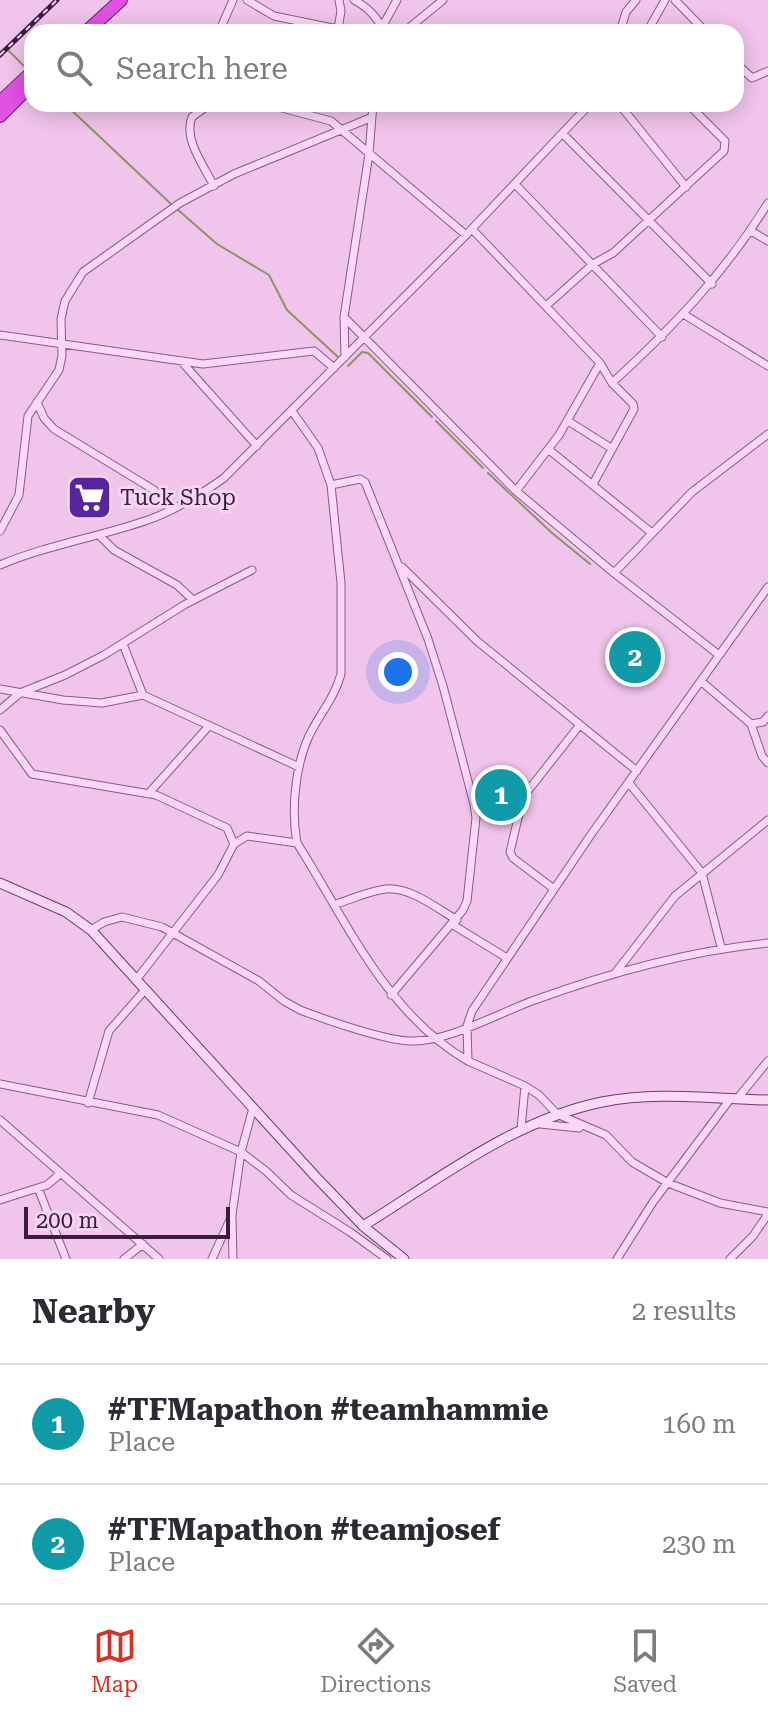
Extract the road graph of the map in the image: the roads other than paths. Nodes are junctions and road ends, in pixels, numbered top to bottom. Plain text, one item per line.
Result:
1 (109, 0) edge
2 (121, 0) edge
3 (233, 0) edge
4 (247, 0) edge
5 (339, 0) edge
6 (354, 0) edge
7 (397, 0) edge
8 (443, 0) edge
9 (636, 0) edge
10 (665, 0) edge
11 (675, 0) edge
12 (84, 24) edge
13 (95, 24) edge
14 (222, 24) edge
15 (313, 24) edge
16 (339, 24) edge
17 (379, 24) edge
18 (385, 24) edge
19 (414, 24) edge
20 (622, 24) edge
21 (652, 24) edge
22 (698, 24) edge
23 (744, 70) edge
24 (768, 71) edge
25 (24, 80) edge
26 (24, 92) edge
27 (0, 102) edge
28 (199, 112) edge
29 (297, 112) edge
30 (371, 112) edge
31 (583, 112) edge
32 (625, 112) edge
33 (696, 112) edge
34 (0, 116) edge
35 (370, 118) junction
36 (344, 130) junction
37 (563, 134) junction
38 (369, 154) junction
39 (515, 184) junction
40 (214, 186) junction
41 (686, 187) junction
42 (768, 203) edge
43 (648, 222) junction
44 (751, 231) junction
45 (469, 232) junction
46 (768, 241) edge
47 (593, 264) junction
48 (712, 284) junction
49 (546, 306) junction
50 (685, 315) junction
51 (344, 317) junction
52 (0, 335) edge
53 (662, 337) junction
54 (365, 338) junction
55 (60, 342) junction
56 (345, 357) junction
57 (181, 361) junction
58 (600, 363) junction
59 (768, 366) edge
60 (334, 368) junction
61 (612, 383) junction
62 (37, 402) junction
63 (292, 411) junction
64 (568, 421) junction
65 (768, 434) edge
66 (257, 446) junction
67 (611, 448) junction
68 (548, 449) junction
69 (593, 484) junction
70 (331, 485) junction
71 (516, 491) junction
72 (171, 510) junction
73 (0, 531) edge
74 (652, 533) junction
75 (99, 535) junction
76 (0, 556) edge
77 (10, 561) junction
78 (398, 562) junction
79 (0, 565) edge
80 (252, 570) dead end
81 (614, 573) junction
82 (768, 587) edge
83 (193, 600) junction
84 (123, 644) junction
85 (719, 655) junction
86 (702, 682) junction
87 (0, 689) edge
88 (20, 693) junction
89 (143, 695) junction
90 (0, 710) edge
91 (768, 716) edge
92 (751, 724) junction
93 (579, 726) junction
94 (208, 727) junction
95 (0, 730) edge
96 (768, 763) edge
97 (299, 767) junction
98 (637, 771) junction
99 (629, 783) junction
100 (149, 793) junction
101 (768, 820) edge
102 (297, 843) junction
103 (234, 844) junction
104 (702, 873) junction
105 (0, 883) edge
106 (554, 889) junction
107 (336, 904) junction
108 (455, 922) junction
109 (91, 930) junction
110 (172, 932) junction
111 (768, 943) edge
112 (721, 947) junction
113 (507, 958) junction
114 (616, 972) junction
115 (136, 980) junction
116 (145, 990) junction
117 (391, 995) junction
118 (467, 1026) junction
119 (439, 1039) junction
120 (468, 1061) junction
121 (768, 1061) edge
122 (0, 1084) edge
123 (525, 1086) junction
124 (734, 1099) junction
125 (768, 1100) edge
126 (88, 1103) junction
127 (253, 1108) junction
128 (557, 1114) junction
129 (0, 1120) edge
130 (535, 1123) junction
131 (585, 1128) junction
132 (521, 1129) junction
133 (241, 1152) junction
134 (60, 1174) junction
135 (668, 1183) junction
136 (38, 1188) junction
137 (0, 1200) edge
138 (768, 1213) edge
139 (232, 1215) junction
140 (363, 1226) junction
141 (143, 1244) junction
142 (66, 1259) edge
143 (124, 1259) edge
144 (159, 1259) edge
145 (212, 1259) edge
146 (233, 1259) edge
147 (387, 1259) edge
148 (404, 1259) edge
149 (617, 1259) edge
150 (730, 1259) edge

1 - 12 highway
2 - 13 highway
3 - 14 street
4 - 15 street
5 - 16 street
6 - 17 street
7 - 18 street
8 - 19 street
9 - 20 street
10 - 21 street
11 - 22 street
23 - 24 street
25 - 27 highway
26 - 34 highway
28 - 40 street
29 - 36 street
30 - 35 street
31 - 37 street
32 - 41 street
33 - 41 street
35 - 36 street
35 - 38 street
36 - 38 street
36 - 40 street
37 - 39 street
37 - 43 street
38 - 45 street
38 - 51 street
39 - 45 street
39 - 47 street
40 - 55 street
41 - 43 street
42 - 44 street
43 - 47 street
43 - 48 street
44 - 46 street
44 - 48 street
45 - 49 street
45 - 54 street
47 - 49 street
47 - 53 street
48 - 50 street
49 - 58 street
50 - 53 street
50 - 59 street
51 - 54 street
51 - 56 street
52 - 55 street
53 - 61 street
54 - 56 street
54 - 71 street
55 - 57 street
55 - 62 street
56 - 60 street
57 - 60 street
57 - 66 street
58 - 61 street
58 - 64 street
60 - 63 street
61 - 67 street
62 - 72 street
62 - 73 street
63 - 66 street
63 - 70 street
64 - 67 street
64 - 68 street
65 - 74 street
66 - 72 street
67 - 69 street
68 - 69 street
68 - 71 street
69 - 74 street
70 - 78 street
70 - 97 street
71 - 81 street
72 - 75 street
74 - 81 street
75 - 77 street
75 - 83 street
76 - 77 street
77 - 79 street
78 - 93 street
78 - 108 street
80 - 83 street
81 - 85 street
82 - 85 street
83 - 84 street
84 - 88 street
84 - 89 street
85 - 86 street
86 - 92 street
86 - 98 street
87 - 88 street
88 - 89 street
88 - 90 street
89 - 94 street
91 - 92 street
92 - 96 street
93 - 98 street
93 - 106 street
94 - 97 street
94 - 100 street
95 - 100 street
97 - 102 street
98 - 99 street
99 - 104 street
99 - 106 street
100 - 103 street
101 - 104 street
102 - 103 street
102 - 107 street
103 - 110 street
104 - 112 street
104 - 114 street
105 - 109 main road
106 - 113 street
107 - 108 street
107 - 117 street
108 - 113 street
108 - 117 street
109 - 110 street
109 - 115 main road
110 - 115 street
110 - 119 street
111 - 112 street
112 - 114 street
113 - 118 street
114 - 118 street
115 - 116 main road
116 - 126 street
116 - 127 main road
117 - 119 street
118 - 119 street
118 - 120 street
119 - 120 street
120 - 123 street
121 - 124 street
122 - 126 street
123 - 128 street
123 - 132 street
124 - 125 main road
124 - 128 main road
124 - 135 street
126 - 133 street
127 - 133 street
127 - 140 main road
128 - 130 main road
128 - 131 street
129 - 134 street
130 - 131 street
130 - 132 main road
131 - 135 street
132 - 140 main road
133 - 139 street
133 - 147 street
134 - 136 street
134 - 141 street
135 - 138 street
135 - 149 street
136 - 137 street
136 - 142 street
138 - 150 street
139 - 145 street
139 - 146 street
140 - 148 main road
141 - 143 street
141 - 144 street

